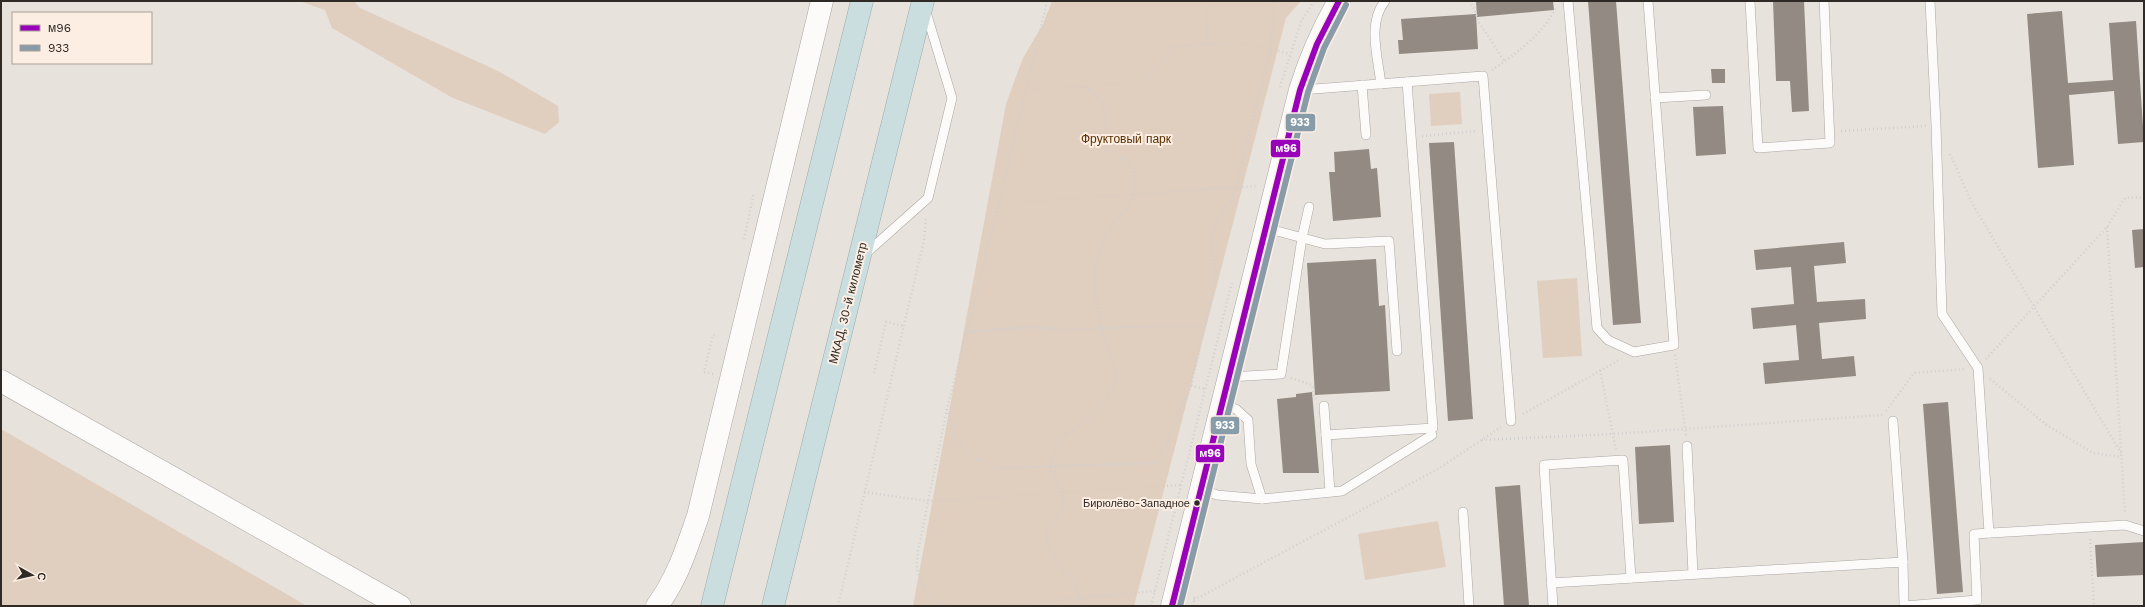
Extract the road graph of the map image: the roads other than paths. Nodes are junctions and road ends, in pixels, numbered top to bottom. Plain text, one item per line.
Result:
1 (822, 1) edge
2 (862, 1) edge
3 (923, 1) edge
4 (1339, 1) edge
5 (1384, 1) edge
6 (1568, 1) edge
7 (1648, 1) edge
8 (1750, 1) edge
9 (1824, 1) edge
10 (1930, 1) edge
11 (1407, 82) junction
12 (1381, 84) junction
13 (1362, 85) junction
14 (1300, 90) junction
15 (1706, 95) dead end
16 (1655, 98) junction
17 (1366, 135) dead end
18 (1309, 207) dead end
19 (1266, 228) junction
20 (1302, 238) junction
21 (859, 259) junction
22 (1397, 351) dead end
23 (1229, 377) junction
24 (1, 381) edge
25 (1222, 404) junction
26 (1324, 406) road end
27 (1510, 421) road end
28 (1893, 421) dead end
29 (1326, 435) junction
30 (1432, 435) dead end
31 (1687, 446) road end
32 (1191, 487) junction
33 (1330, 492) junction
34 (1262, 499) junction
35 (1463, 512) dead end
36 (2144, 531) edge
37 (1989, 533) junction
38 (1903, 562) junction
39 (1693, 574) junction
40 (1631, 578) junction
41 (1551, 583) junction
42 (400, 606) edge
43 (657, 606) edge
44 (712, 606) edge
45 (773, 606) edge
46 (1172, 606) edge
47 (1469, 606) edge
48 (1553, 606) edge

1 - 43 street
2 - 44 highway
3 - 21 highway, МКАД, 30-й километр
3 - 21 lane
4 - 14 street
5 - 12 lane
6 - 16 lane
7 - 16 lane
8 - 9 lane
10 - 37 lane
11 - 12 lane
11 - 27 lane
11 - 29 lane
12 - 13 lane
13 - 14 lane
13 - 17 lane
14 - 19 street
15 - 16 lane
18 - 20 lane
19 - 20 lane
19 - 23 street
20 - 22 lane
20 - 23 lane
21 - 45 highway, МКАД, 30-й километр
23 - 25 street
24 - 42 street
25 - 32 street
25 - 34 lane
26 - 29 lane
28 - 38 lane
29 - 33 lane
30 - 33 lane
31 - 39 lane
32 - 34 lane
32 - 46 street
33 - 34 lane
35 - 47 lane
36 - 37 lane
37 - 38 lane
38 - 39 lane
39 - 40 lane
40 - 41 lane
40 - 41 lane
41 - 48 lane

